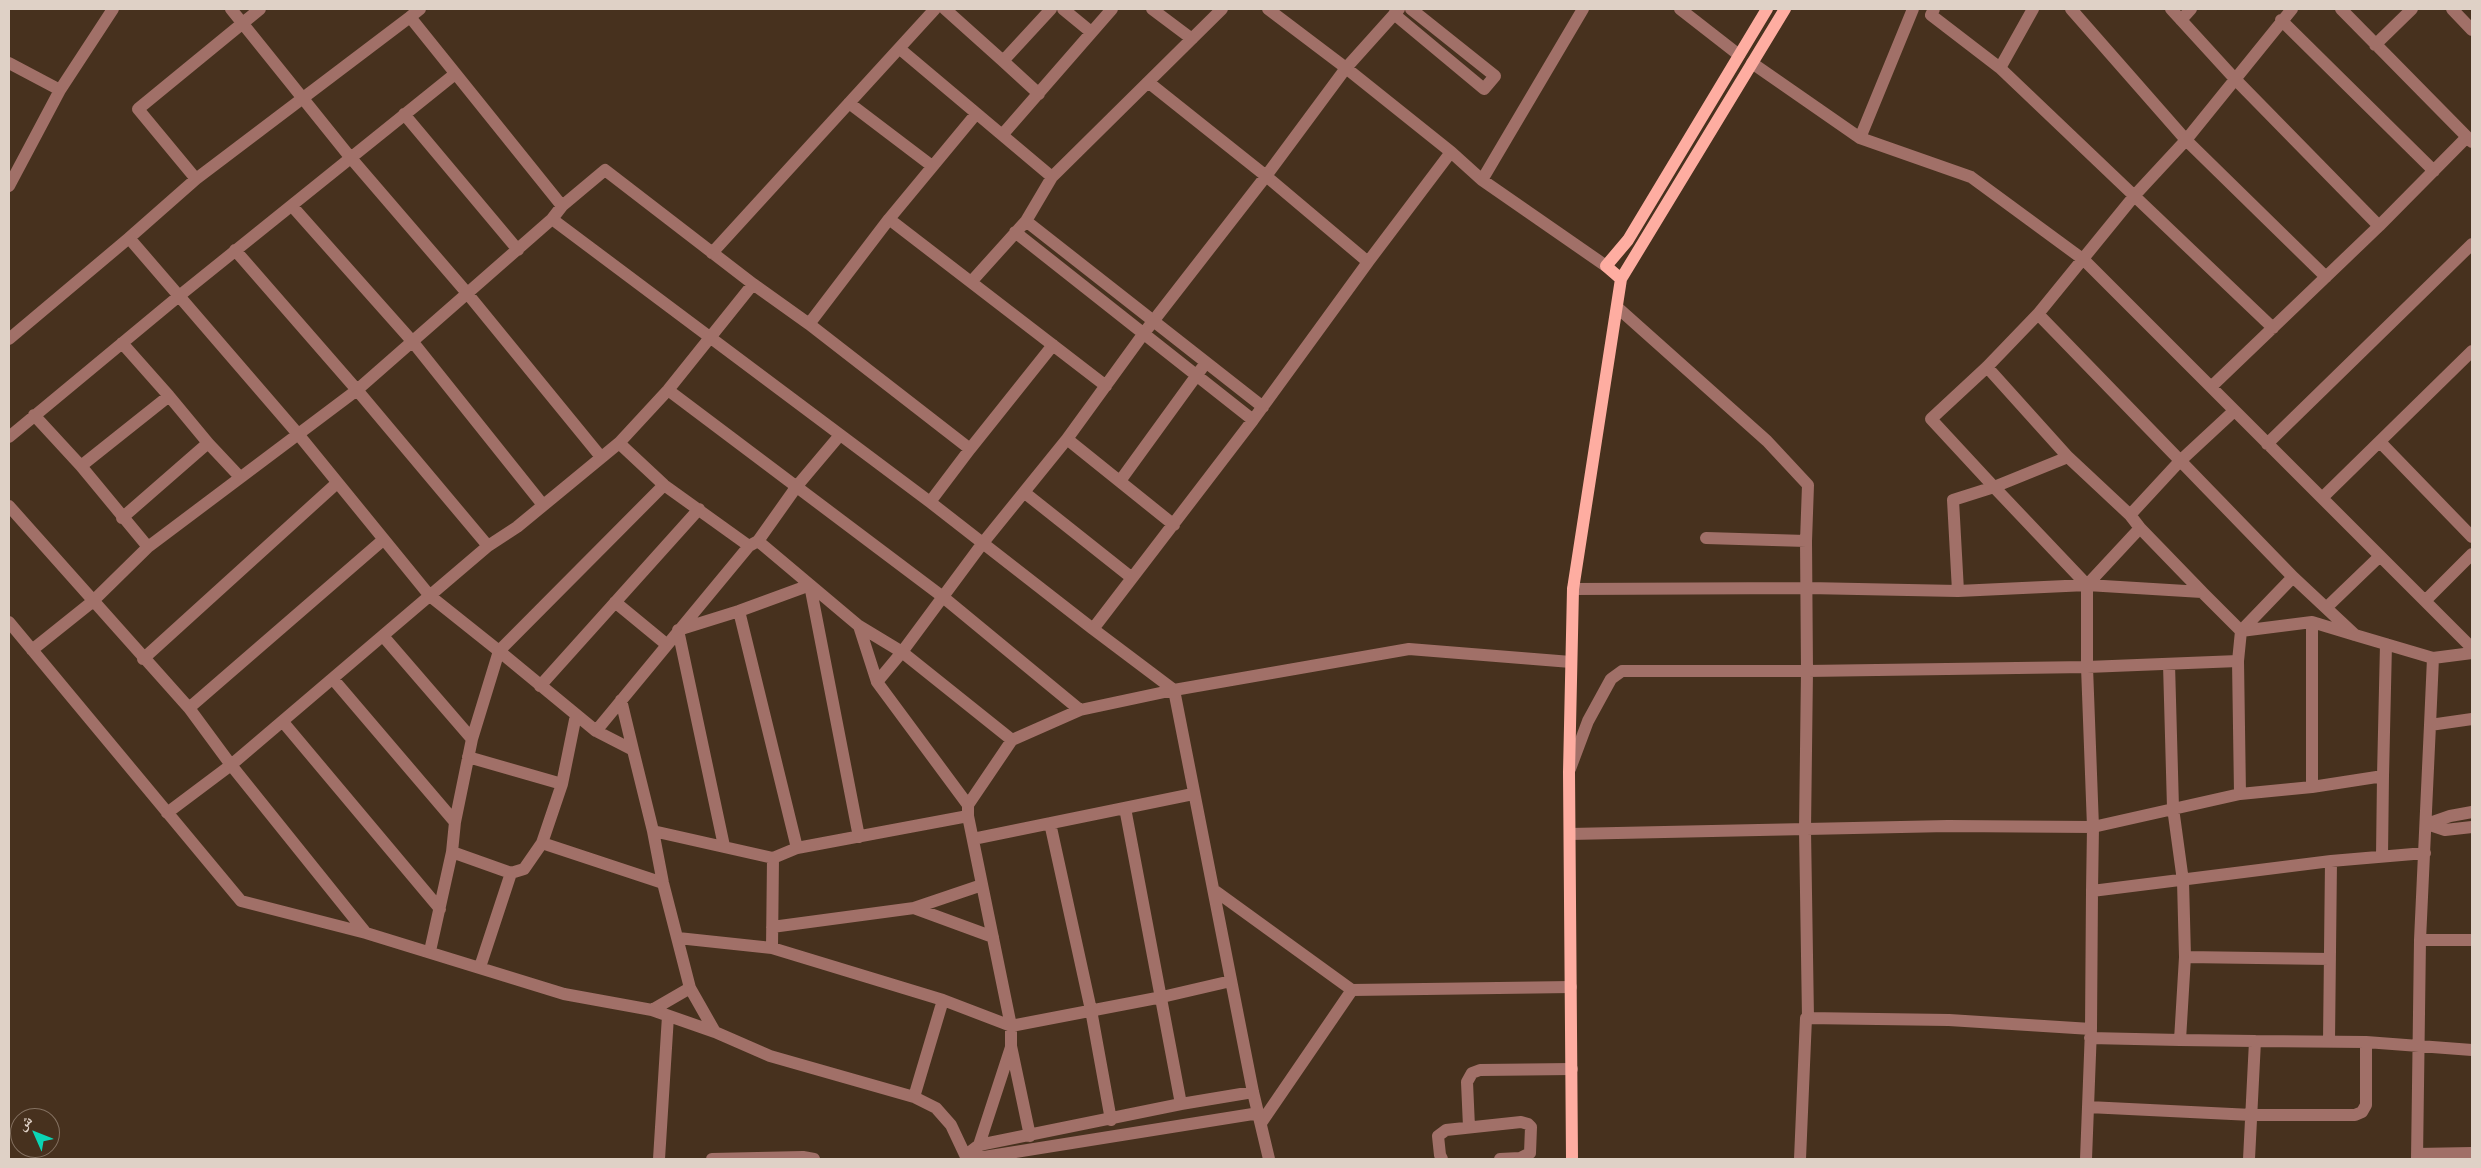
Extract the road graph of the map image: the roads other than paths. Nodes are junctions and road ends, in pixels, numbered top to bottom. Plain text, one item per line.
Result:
1 (113, 9) edge
2 (230, 9) edge
3 (260, 9) edge
4 (420, 9) edge
5 (935, 9) edge
6 (945, 9) edge
7 (1050, 9) edge
8 (1063, 9) edge
9 (1112, 9) edge
10 (1152, 9) edge
11 (1222, 9) edge
12 (1268, 9) edge
13 (1411, 9) edge
14 (1583, 9) edge
15 (1680, 9) edge
16 (1767, 9) edge
17 (1785, 9) edge
18 (1913, 9) edge
19 (2033, 9) edge
20 (2071, 9) edge
21 (2171, 9) edge
22 (2190, 9) edge
23 (2292, 9) edge
24 (2341, 9) edge
25 (2412, 9) edge
26 (2452, 9) edge
27 (1396, 11) edge
28 (1929, 11) edge
29 (410, 17) junction
30 (2180, 20) junction
31 (2281, 20) junction
32 (243, 24) junction
33 (2472, 30) edge
34 (1091, 32) junction
35 (1192, 39) junction
36 (2375, 45) junction
37 (900, 49) junction
38 (1740, 55) junction
39 (1003, 61) junction
40 (9, 63) edge
41 (1752, 63) junction
42 (1346, 68) junction
43 (2000, 68) junction
44 (455, 74) junction
45 (2235, 79) junction
46 (1148, 82) junction
47 (60, 90) junction
48 (1039, 94) junction
49 (301, 97) junction
50 (849, 103) junction
51 (404, 114) junction
52 (976, 114) junction
53 (1003, 134) junction
54 (1860, 138) junction
55 (2469, 139) edge
56 (2186, 140) junction
57 (1451, 152) junction
58 (350, 157) junction
59 (932, 166) junction
60 (2434, 171) junction
61 (1266, 176) junction
62 (1052, 177) junction
63 (196, 179) junction
64 (1482, 180) junction
65 (9, 186) edge
66 (2135, 195) junction
67 (292, 206) junction
68 (562, 206) junction
69 (552, 219) junction
70 (889, 220) junction
71 (1026, 220) junction
72 (2379, 226) junction
73 (1015, 232) junction
74 (129, 238) junction
75 (2472, 244) edge
76 (235, 250) junction
77 (518, 250) junction
78 (712, 253) junction
79 (2084, 260) junction
80 (1368, 262) junction
81 (1606, 266) junction
82 (2326, 277) junction
83 (1622, 279) junction
84 (972, 282) junction
85 (753, 284) junction
86 (467, 292) junction
87 (179, 296) junction
88 (1618, 308) junction
89 (2038, 314) junction
90 (1154, 321) junction
91 (809, 324) junction
92 (2273, 328) junction
93 (1144, 333) junction
94 (9, 339) edge
95 (709, 339) junction
96 (412, 341) junction
97 (122, 343) junction
98 (1053, 345) junction
99 (2472, 351) edge
100 (1206, 361) junction
101 (1987, 367) junction
102 (1198, 374) junction
103 (1106, 386) junction
104 (2211, 388) junction
105 (357, 390) junction
106 (668, 390) junction
107 (169, 396) junction
108 (1263, 407) junction
109 (2234, 411) junction
110 (34, 416) junction
111 (1253, 420) junction
112 (298, 434) junction
113 (840, 435) junction
114 (9, 437) edge
115 (1067, 439) junction
116 (2380, 442) junction
117 (619, 443) junction
118 (208, 444) junction
119 (2267, 444) junction
120 (970, 449) junction
121 (601, 457) junction
122 (2068, 457) junction
123 (2179, 462) junction
124 (81, 466) junction
125 (239, 476) junction
126 (1120, 481) junction
127 (337, 483) junction
128 (664, 485) junction
129 (798, 486) junction
130 (1994, 487) junction
131 (1025, 493) junction
132 (2323, 497) junction
133 (930, 502) junction
134 (543, 505) junction
135 (9, 506) edge
136 (699, 509) junction
137 (2130, 515) junction
138 (122, 518) junction
139 (1174, 525) junction
140 (2140, 528) junction
141 (2472, 537) edge
142 (1706, 538) dead end
143 (383, 540) junction
144 (1806, 541) junction
145 (753, 544) junction
146 (982, 544) junction
147 (488, 546) junction
148 (148, 547) junction
149 (2472, 554) edge
150 (2380, 556) junction
151 (2293, 577) junction
152 (1132, 578) junction
153 (810, 585) junction
154 (2087, 585) junction
155 (1808, 588) junction
156 (1574, 589) junction
157 (1958, 591) junction
158 (2202, 592) junction
159 (430, 596) junction
160 (943, 597) junction
161 (2425, 601) junction
162 (92, 602) junction
163 (615, 602) junction
164 (2327, 607) junction
165 (739, 611) junction
166 (9, 622) edge
167 (2312, 622) junction
168 (859, 626) junction
169 (1093, 629) junction
170 (678, 630) junction
171 (2240, 631) junction
172 (383, 636) junction
173 (2355, 636) junction
174 (666, 644) junction
175 (2386, 644) junction
176 (2472, 648) edge
177 (32, 650) junction
178 (498, 651) junction
179 (902, 652) junction
180 (2472, 653) edge
181 (2433, 658) junction
182 (143, 659) junction
183 (2238, 661) junction
184 (1571, 662) junction
185 (2169, 664) junction
186 (2087, 667) junction
187 (1807, 670) junction
188 (333, 679) junction
189 (877, 682) junction
190 (540, 686) junction
191 (1174, 690) junction
192 (621, 700) junction
193 (189, 708) junction
194 (1080, 710) junction
195 (576, 715) junction
196 (2472, 718) edge
197 (283, 722) junction
198 (2430, 725) junction
199 (596, 732) junction
200 (472, 739) junction
201 (1012, 740) junction
202 (633, 750) junction
203 (468, 757) junction
204 (231, 765) junction
205 (1569, 772) junction
206 (2383, 776) junction
207 (562, 784) junction
208 (2312, 787) junction
209 (1193, 794) junction
210 (2240, 794) junction
211 (1125, 808) junction
212 (2174, 808) junction
213 (968, 811) junction
214 (2472, 812) edge
215 (167, 813) junction
216 (455, 822) junction
217 (1050, 823) junction
218 (2427, 824) junction
219 (2093, 826) junction
220 (2472, 827) edge
221 (1805, 830) junction
222 (653, 831) junction
223 (1570, 834) junction
224 (859, 837) junction
225 (973, 839) junction
226 (542, 842) junction
227 (724, 846) junction
228 (798, 848) junction
229 (452, 852) junction
230 (2425, 853) junction
231 (2382, 856) junction
232 (773, 858) junction
233 (2331, 861) junction
234 (511, 873) junction
235 (2183, 881) junction
236 (663, 883) junction
237 (982, 885) junction
238 (1214, 890) junction
239 (2092, 891) junction
240 (914, 908) junction
241 (440, 909) junction
242 (772, 927) junction
243 (366, 933) junction
244 (993, 937) junction
245 (678, 938) junction
246 (2420, 940) junction
247 (2472, 940) edge
248 (772, 948) junction
249 (430, 951) junction
250 (2185, 958) junction
251 (2330, 959) junction
252 (480, 967) junction
253 (1231, 981) junction
254 (1571, 987) junction
255 (690, 988) junction
256 (1352, 990) junction
257 (1162, 997) junction
258 (943, 1000) junction
259 (652, 1010) junction
260 (1091, 1010) junction
261 (668, 1016) junction
262 (1808, 1018) junction
263 (1010, 1026) junction
264 (715, 1032) junction
265 (2090, 1033) junction
266 (2180, 1040) junction
267 (2255, 1041) junction
268 (2329, 1041) junction
269 (2366, 1042) junction
270 (1011, 1046) junction
271 (2420, 1046) junction
272 (2472, 1050) edge
273 (1572, 1069) junction
274 (1253, 1092) junction
275 (914, 1097) junction
276 (1181, 1104) junction
277 (2088, 1107) junction
278 (2252, 1114) junction
279 (1260, 1118) junction
280 (1111, 1120) junction
281 (1469, 1126) junction
282 (1030, 1136) junction
283 (979, 1145) junction
284 (2472, 1153) edge
285 (2417, 1156) edge
286 (967, 1157) edge
287 (659, 1159) edge
288 (712, 1159) edge
289 (814, 1159) edge
290 (1269, 1159) edge
291 (1442, 1159) edge
292 (1500, 1159) edge
293 (1572, 1159) edge
294 (1800, 1159) edge
295 (2086, 1159) edge
296 (2249, 1159) edge

1 - 47 street
2 - 32 street
3 - 32 street
4 - 29 street
5 - 37 street
6 - 39 street
7 - 39 street
8 - 34 street
9 - 34 street
10 - 35 street
11 - 35 street
12 - 42 street
13 - 27 street
14 - 64 street
15 - 38 street
16 - 38 main road
17 - 41 main road
18 - 54 street
19 - 43 street
20 - 56 street
21 - 30 street
22 - 30 street
23 - 31 street
24 - 36 street
25 - 36 street
26 - 33 street
27 - 42 street
28 - 43 street
29 - 44 street
29 - 49 street
30 - 45 street
31 - 45 street
31 - 60 street
32 - 49 street
32 - 63 street
34 - 48 street
35 - 46 street
36 - 55 street
37 - 50 street
37 - 52 street
38 - 81 main road
39 - 48 street
40 - 47 street
41 - 54 street
41 - 83 main road
42 - 57 street
42 - 61 street
43 - 66 street
44 - 51 street
44 - 68 street
45 - 56 street
45 - 72 street
46 - 61 street
46 - 62 street
47 - 65 street
48 - 53 street
49 - 58 street
49 - 63 street
50 - 59 street
50 - 78 street
51 - 58 street
51 - 77 street
52 - 53 street
52 - 59 street
53 - 62 street
54 - 79 street
55 - 60 street
56 - 66 street
56 - 82 street
57 - 64 street
57 - 80 street
58 - 67 street
58 - 86 street
59 - 70 street
60 - 72 street
61 - 80 street
61 - 90 street
62 - 71 street
63 - 74 street
64 - 81 street
66 - 79 street
66 - 92 street
67 - 76 street
67 - 96 street
68 - 69 street
68 - 78 street
69 - 77 street
69 - 95 street
70 - 84 street
70 - 91 street
71 - 73 street
71 - 90 street
72 - 82 street
73 - 84 street
73 - 93 street
74 - 87 street
74 - 94 street
75 - 119 street
76 - 87 street
76 - 105 street
77 - 86 street
78 - 85 street
79 - 89 street
79 - 104 street
80 - 108 street
81 - 83 main road
82 - 92 street
83 - 88 main road
84 - 98 street
85 - 91 street
85 - 95 street
86 - 96 street
86 - 121 street
87 - 97 street
87 - 112 street
88 - 144 street
88 - 156 main road
89 - 101 street
89 - 123 street
90 - 93 street
90 - 100 street
91 - 120 street
92 - 104 street
93 - 102 street
93 - 103 street
95 - 106 street
95 - 113 street
96 - 105 street
96 - 134 street
97 - 107 street
97 - 110 street
98 - 103 street
98 - 120 street
99 - 116 street
100 - 102 street
100 - 108 street
101 - 122 street
101 - 130 street
102 - 111 street
102 - 126 street
103 - 115 street
104 - 109 street
105 - 112 street
105 - 147 street
106 - 117 street
106 - 129 street
107 - 118 street
107 - 124 street
108 - 111 street
109 - 119 street
109 - 123 street
110 - 114 street
110 - 124 street
111 - 139 street
112 - 125 street
112 - 127 street
113 - 129 street
113 - 133 street
115 - 126 street
115 - 131 street
116 - 132 street
116 - 141 street
117 - 121 street
117 - 128 street
118 - 125 street
118 - 138 street
119 - 132 street
120 - 133 street
121 - 134 street
122 - 130 street
122 - 137 street
123 - 137 street
123 - 151 street
124 - 138 street
125 - 148 street
126 - 139 street
127 - 143 street
127 - 182 street
128 - 136 street
128 - 178 street
129 - 145 street
129 - 160 street
130 - 154 street
130 - 157 street
131 - 146 street
131 - 152 street
132 - 150 street
133 - 146 street
134 - 147 street
135 - 162 street
136 - 145 street
136 - 163 street
137 - 140 street
138 - 148 street
139 - 152 street
140 - 154 street
140 - 158 street
142 - 144 street
143 - 159 street
143 - 193 street
144 - 155 street
145 - 153 street
145 - 170 street
146 - 160 street
146 - 169 street
147 - 159 street
148 - 162 street
149 - 161 street
150 - 161 street
150 - 164 street
151 - 164 street
151 - 171 street
152 - 169 street
153 - 165 street
153 - 168 street
153 - 224 street
154 - 157 street
154 - 158 street
154 - 186 street
155 - 156 street
155 - 157 street
155 - 187 street
156 - 184 main road
158 - 171 street
159 - 172 street
159 - 178 street
160 - 179 street
160 - 194 street
161 - 176 street
162 - 177 street
162 - 182 street
163 - 174 street
163 - 190 street
164 - 173 street
165 - 170 street
165 - 228 street
166 - 177 street
167 - 171 street
167 - 173 street
167 - 208 street
168 - 179 street
168 - 189 street
169 - 191 street
170 - 174 street
170 - 227 street
171 - 183 street
172 - 188 street
172 - 200 street
173 - 175 street
174 - 192 street
175 - 181 street
175 - 206 street
177 - 215 street
178 - 190 street
178 - 200 street
179 - 189 street
179 - 201 street
180 - 181 street
181 - 198 street
182 - 193 street
183 - 185 street
183 - 210 street
184 - 191 street
184 - 205 main road
185 - 186 street
185 - 212 street
186 - 187 street
186 - 219 street
187 - 205 street
187 - 221 street
188 - 197 street
188 - 216 street
189 - 213 street
190 - 195 street
191 - 194 street
191 - 209 street
192 - 199 street
192 - 202 street
193 - 204 street
194 - 201 street
195 - 199 street
195 - 207 street
196 - 198 street
197 - 204 street
197 - 241 street
198 - 218 street
199 - 202 street
200 - 203 street
201 - 213 street
202 - 222 street
203 - 207 street
203 - 216 street
204 - 215 street
204 - 243 street
205 - 223 main road
206 - 208 street
206 - 231 street
207 - 226 street
208 - 210 street
209 - 211 street
209 - 238 street
210 - 212 street
211 - 217 street
211 - 257 street
212 - 219 street
212 - 235 street
213 - 224 street
213 - 225 street
214 - 218 street
215 - 243 street
216 - 229 street
217 - 225 street
217 - 260 street
218 - 220 street
218 - 230 street
219 - 221 street
219 - 239 street
221 - 223 street
221 - 262 street
222 - 227 street
222 - 236 street
223 - 254 main road
224 - 228 street
225 - 237 street
226 - 234 street
226 - 236 street
227 - 232 street
228 - 232 street
229 - 234 street
229 - 241 street
230 - 231 street
230 - 246 street
231 - 233 street
232 - 242 street
233 - 235 street
233 - 251 street
234 - 252 street
235 - 239 street
235 - 250 street
236 - 245 street
237 - 240 street
237 - 244 street
238 - 253 street
238 - 256 street
239 - 265 street
240 - 242 street
240 - 244 street
241 - 249 street
242 - 248 street
243 - 249 street
244 - 263 street
245 - 248 street
245 - 255 street
246 - 247 street
246 - 271 street
248 - 258 street
249 - 252 street
250 - 251 street
250 - 266 street
251 - 268 street
252 - 259 street
253 - 257 street
253 - 274 street
254 - 256 street
254 - 273 main road
255 - 259 street
255 - 264 street
256 - 279 street
257 - 260 street
257 - 276 street
258 - 263 street
258 - 275 street
259 - 261 street
260 - 263 street
260 - 280 street
261 - 264 street
261 - 287 street
262 - 265 street
262 - 294 street
263 - 270 street
264 - 275 street
265 - 266 street
265 - 277 street
266 - 267 street
267 - 268 street
267 - 278 street
268 - 269 street
269 - 271 street
269 - 278 street
270 - 282 street
270 - 283 street
271 - 272 street
271 - 285 street
273 - 281 street
273 - 293 main road
274 - 276 street
274 - 279 street
275 - 286 street
276 - 280 street
277 - 278 street
277 - 295 street
278 - 296 street
279 - 286 street
279 - 290 street
280 - 282 street
281 - 291 street
281 - 292 street
282 - 283 street
283 - 286 street
284 - 285 street
288 - 289 street

